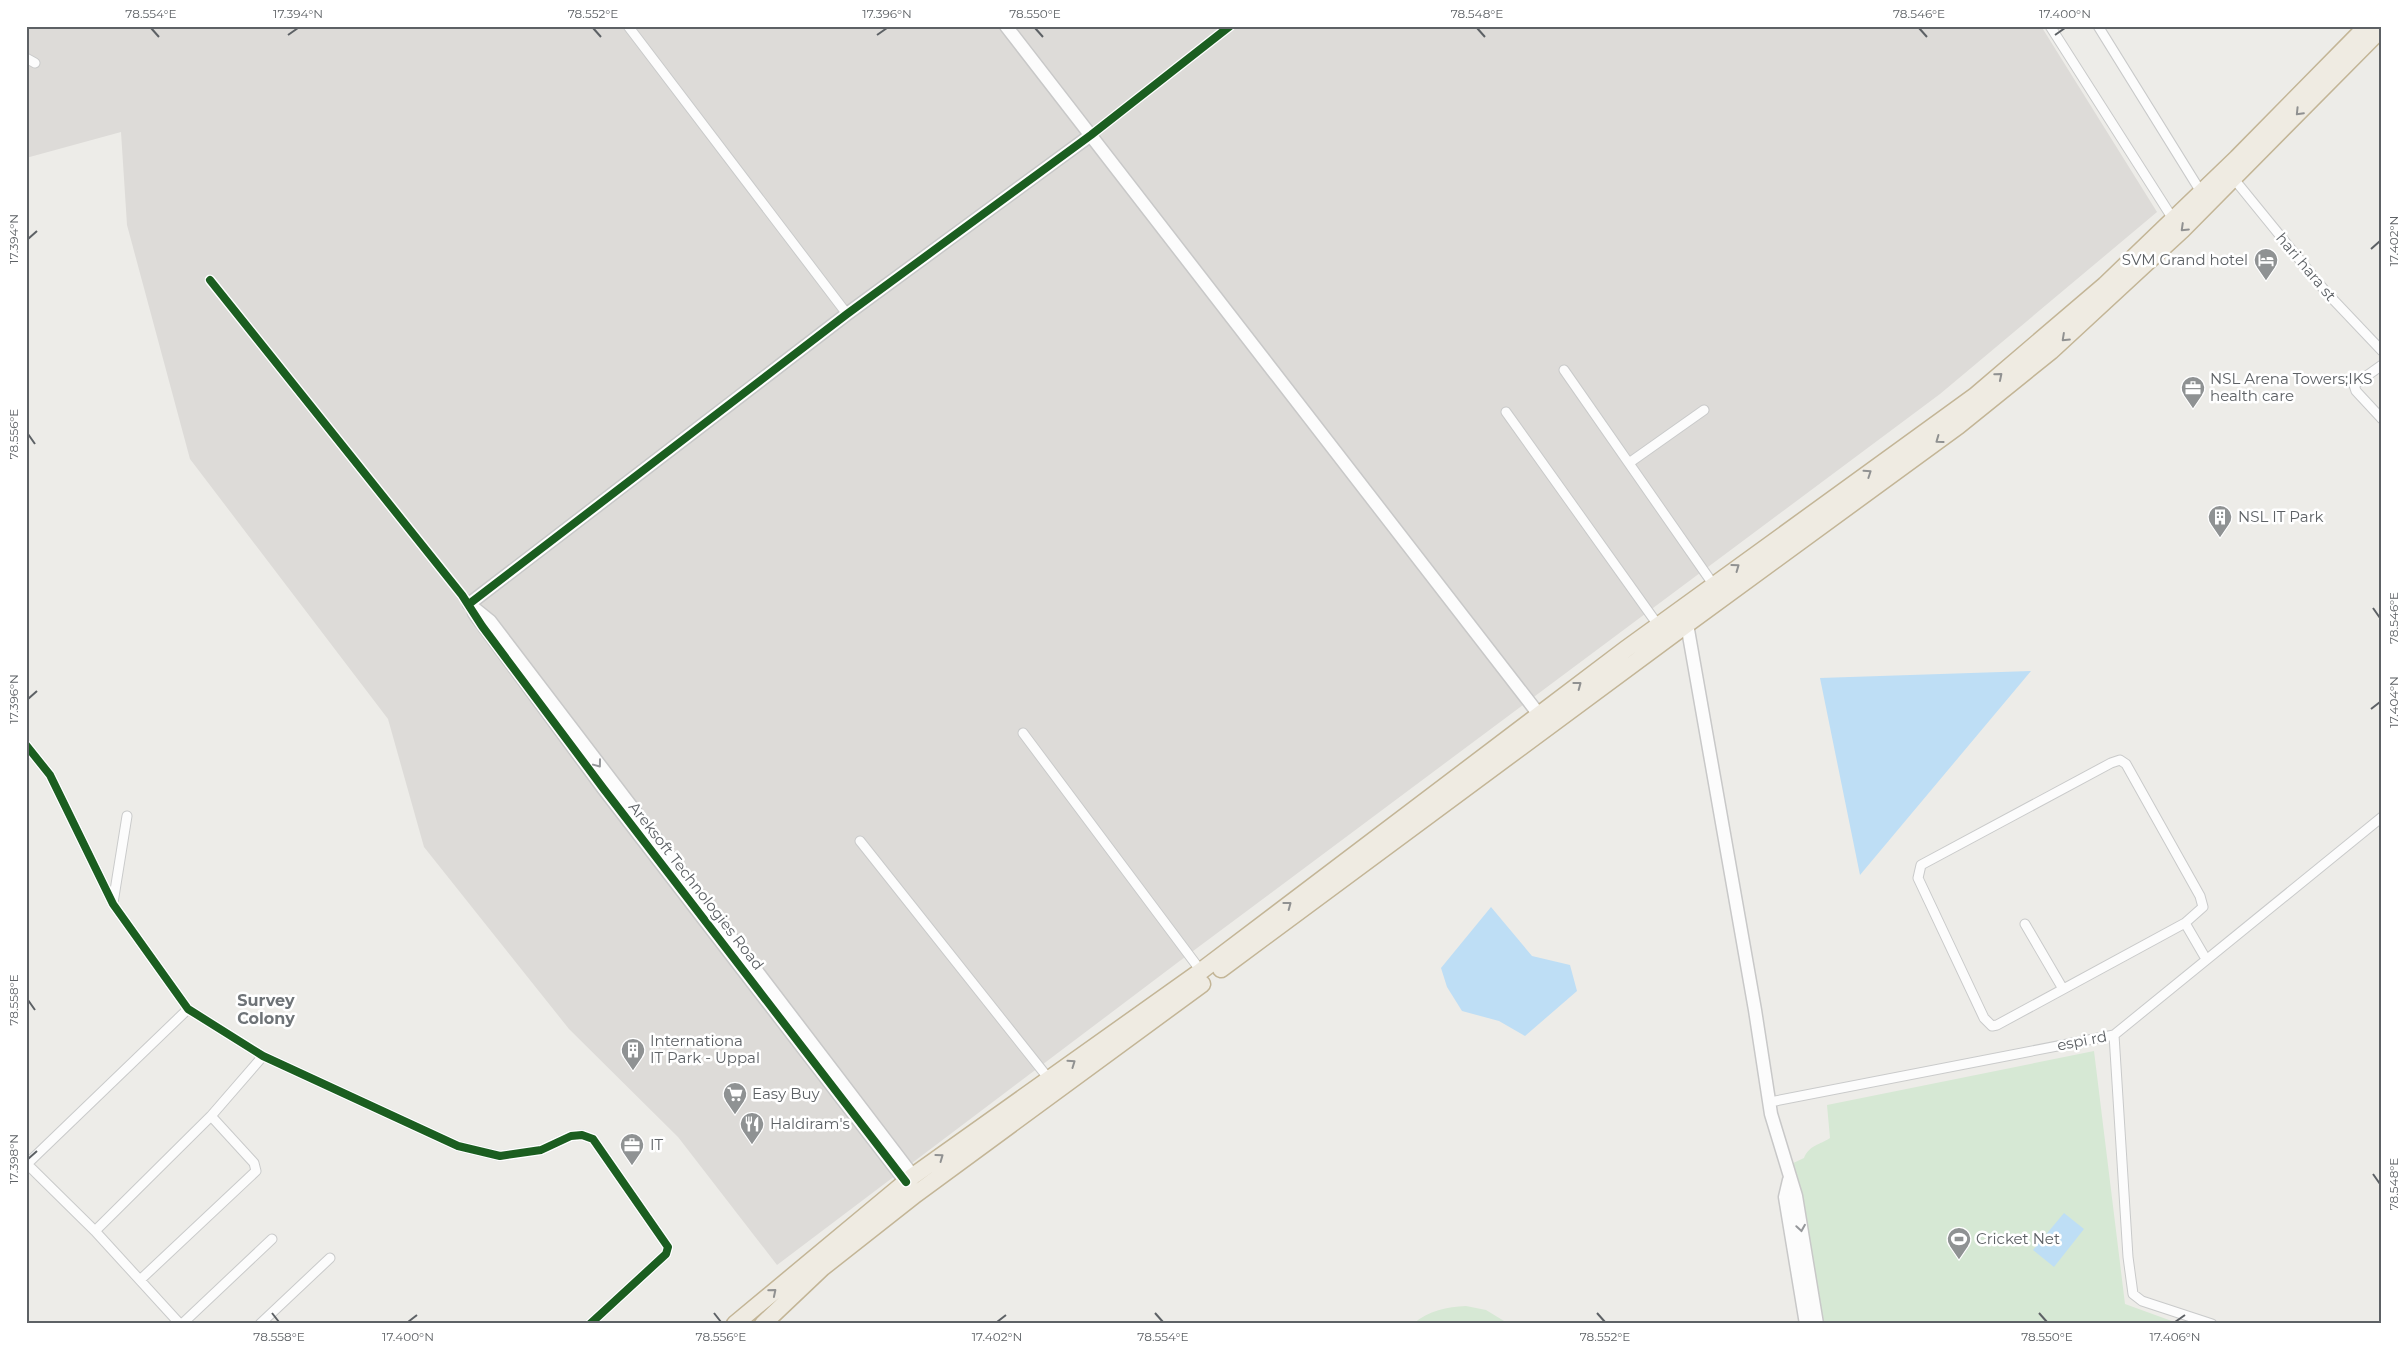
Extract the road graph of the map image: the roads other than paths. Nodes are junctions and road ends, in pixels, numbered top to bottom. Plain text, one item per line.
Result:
1 (628, 26) edge
2 (1230, 26) edge
3 (2050, 26) edge
4 (2098, 26) edge
5 (2367, 26) edge
6 (1008, 27) edge
7 (2382, 28) edge
8 (26, 58) edge
9 (35, 63) dead end
10 (1090, 135) junction
11 (2234, 179) junction
12 (2201, 192) junction
13 (2173, 219) junction
14 (210, 280) dead end
15 (2101, 296) junction
16 (847, 314) junction
17 (2382, 351) edge
18 (2382, 365) edge
19 (1564, 370) dead end
20 (1704, 410) dead end
21 (1506, 412) dead end
22 (2382, 419) edge
23 (1629, 463) junction
24 (1713, 584) junction
25 (469, 604) junction
26 (1683, 617) junction
27 (1658, 625) junction
28 (1544, 721) junction
29 (1023, 733) dead end
30 (26, 746) edge
31 (127, 816) dead end
32 (2382, 817) edge
33 (860, 841) dead end
34 (113, 904) junction
35 (2185, 923) junction
36 (2025, 924) dead end
37 (2206, 959) junction
38 (1201, 971) junction
39 (2063, 989) junction
40 (188, 1009) junction
41 (2114, 1035) junction
42 (263, 1056) junction
43 (1049, 1079) junction
44 (1770, 1102) junction
45 (211, 1116) junction
46 (26, 1164) edge
47 (910, 1179) junction
48 (1789, 1180) junction
49 (95, 1231) junction
50 (272, 1239) dead end
51 (330, 1258) dead end
52 (140, 1280) junction
53 (181, 1324) edge
54 (260, 1324) edge
55 (590, 1324) edge
56 (735, 1324) edge
57 (763, 1324) edge
58 (1806, 1324) edge
59 (1817, 1324) edge
60 (2212, 1324) edge

1 - 16 street
2 - 10 street
3 - 13 street
4 - 12 street
5 - 12 highway
6 - 10 street
7 -> 11 highway
8 - 9 street
10 - 16 street
10 - 28 street
11 -> 15 highway
11 - 17 street, hari hara st
12 - 13 highway
13 - 15 highway
14 - 25 street
24 -> 15 highway
15 -> 26 highway
16 - 25 street
18 - 22 street
19 - 23 street
20 - 23 street
21 - 27 street
23 - 24 street
24 - 26 highway
25 - 47 street, Areksoft Technologies Road
26 - 27 highway
26 - 28 highway
26 - 44 street
28 -> 27 highway
38 -> 28 highway
28 - 57 highway
29 - 38 street
30 - 34 street
31 - 34 street
32 - 37 street, espi rd
33 - 43 street
34 - 40 street
35 - 37 street
35 - 39 street
35 - 39 street
36 - 39 street
37 - 41 street, espi rd
43 -> 38 highway
40 - 42 street
40 - 46 street
41 - 44 street, espi rd
41 - 60 street
42 - 45 street
42 - 55 street
47 -> 43 highway
44 - 48 street
45 - 49 street
45 - 52 street
46 - 49 street
56 -> 47 highway
48 - 58 street
48 -> 59 street
49 - 52 street
50 - 53 street
51 - 54 street
52 - 53 street

